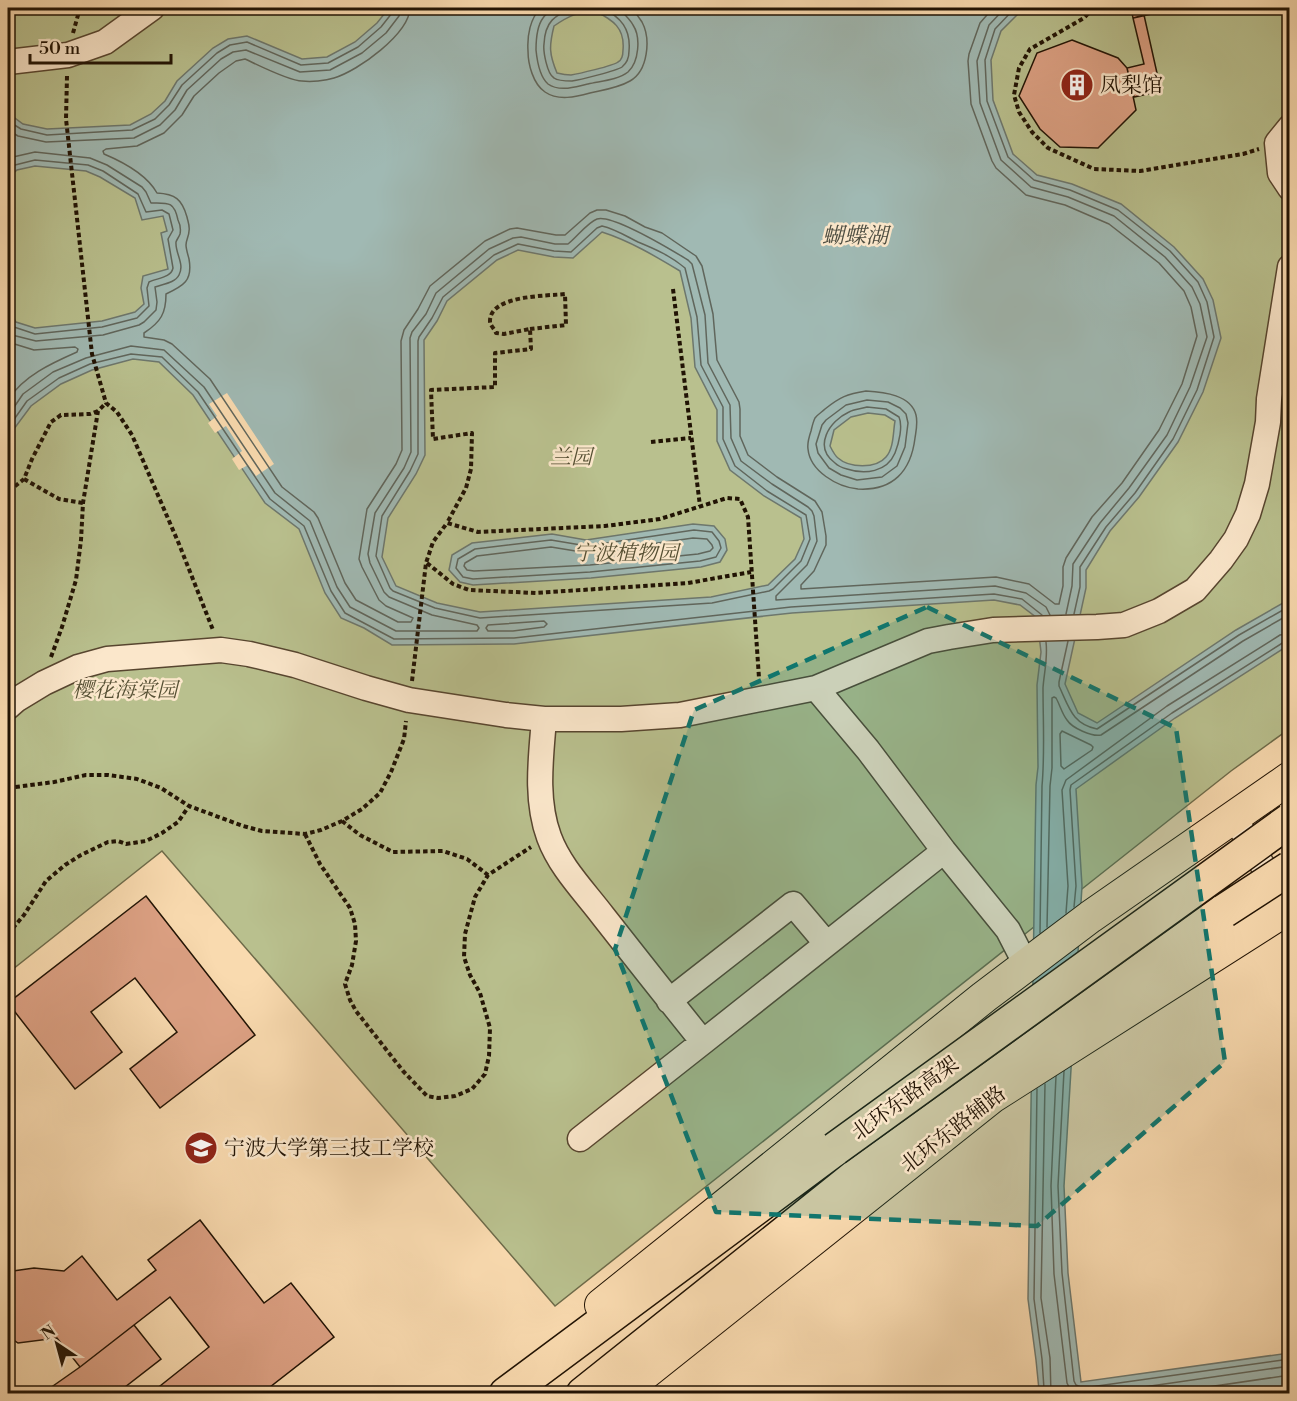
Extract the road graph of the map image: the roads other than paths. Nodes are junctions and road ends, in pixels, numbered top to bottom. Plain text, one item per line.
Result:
1 (152, 8) edge
2 (8, 62) edge
3 (1283, 135) edge
4 (1290, 188) edge
5 (1290, 267) edge
6 (816, 688) junction
7 (8, 707) edge
8 (544, 718) junction
9 (1287, 786) edge
10 (1234, 817) junction
11 (1290, 820) edge
12 (944, 851) junction
13 (1290, 868) edge
14 (1289, 908) edge
15 (826, 943) junction
16 (1026, 965) junction
17 (669, 1001) junction
18 (703, 1042) junction
19 (580, 1139) dead end
20 (835, 1149) junction
21 (856, 1176) junction
22 (627, 1387) edge
23 (490, 1394) edge
24 (506, 1394) edge
25 (534, 1394) edge
26 (583, 1394) edge
27 (602, 1394) edge

1 - 2 street
3 - 4 street
5 - 6 street
6 - 8 street
6 - 12 street
7 - 8 street
8 - 17 street
9 - 10 main road
10 - 14 street
10 - 16 main road
11 - 20 highway, 北环东路高架, bridge
12 - 15 street
12 - 16 street
13 - 21 highway, 北环东路高架, bridge
14 - 22 main road, 北环东路辅路
15 - 17 street
15 - 18 street
16 - 23 main road
17 - 18 street
18 - 19 street
20 - 24 highway
20 - 25 highway, 北环东路高架
21 - 26 highway, 北环东路高架
21 - 27 highway

